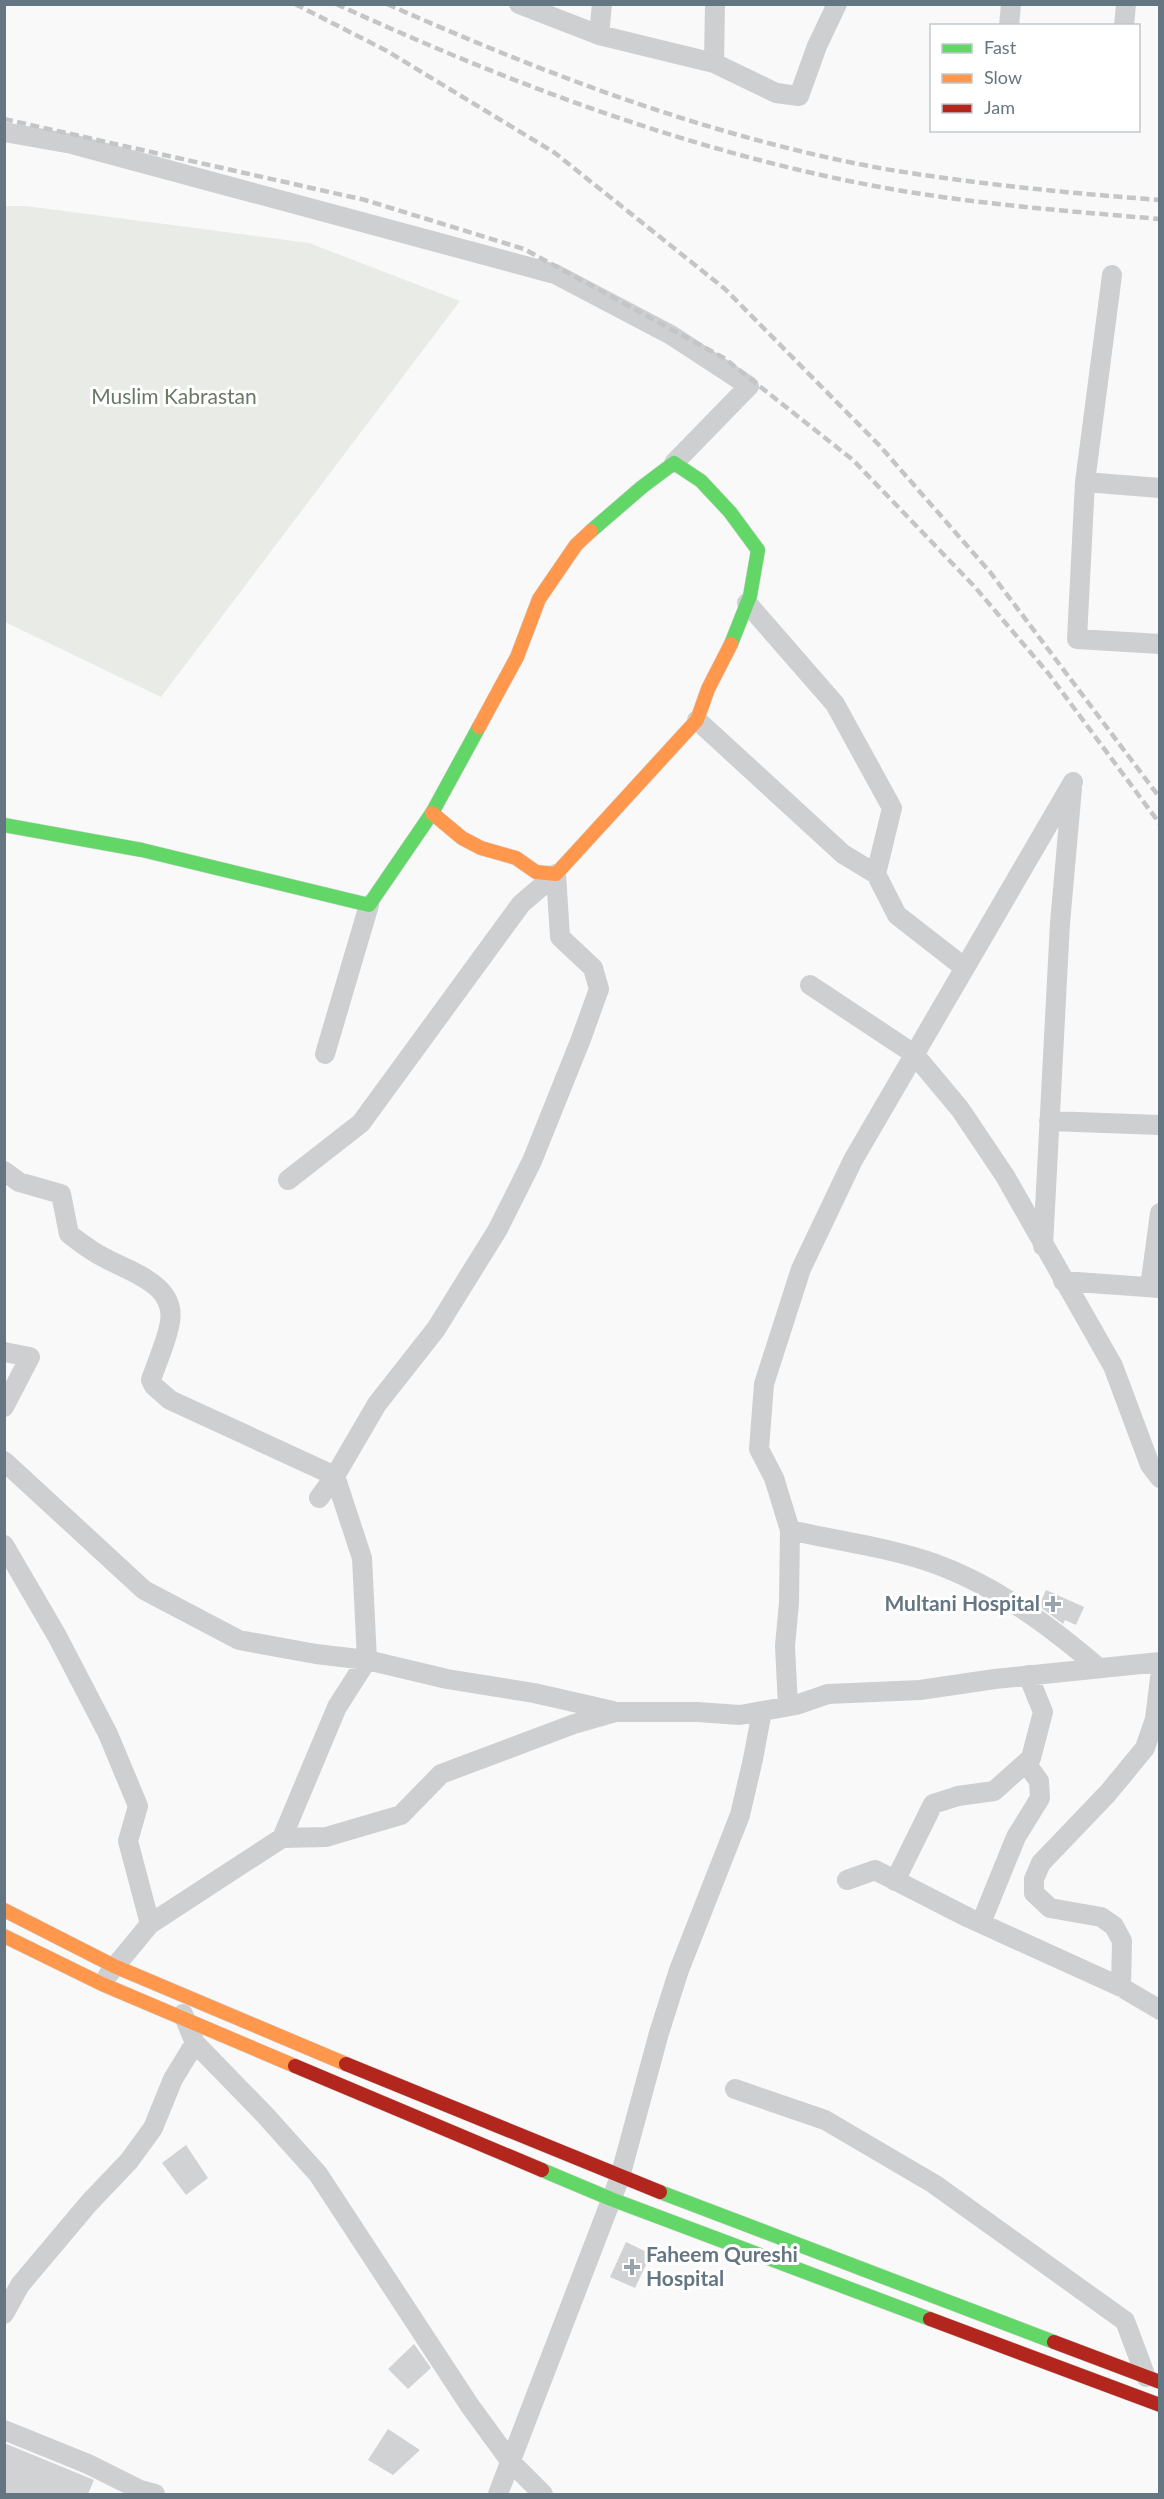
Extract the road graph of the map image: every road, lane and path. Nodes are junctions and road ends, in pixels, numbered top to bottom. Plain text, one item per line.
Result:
1 (519, 4) edge
2 (602, 4) edge
3 (715, 4) edge
4 (837, 4) edge
5 (1011, 4) edge
6 (1126, 4) edge
7 (1008, 24) edge
8 (1124, 24) edge
9 (599, 34) junction
10 (714, 63) junction
11 (4, 132) edge
12 (1112, 275) dead end
13 (674, 463) junction
14 (1085, 482) junction
15 (1160, 488) edge
16 (747, 603) junction
17 (1160, 644) edge
18 (697, 720) junction
19 (432, 813) junction
20 (4, 825) edge
21 (556, 874) junction
22 (876, 874) junction
23 (369, 905) junction
24 (965, 968) junction
25 (810, 985) dead end
26 (325, 1054) dead end
27 (914, 1054) junction
28 (1049, 1121) junction
29 (1160, 1125) edge
30 (4, 1171) edge
31 (288, 1179) dead end
32 (1160, 1213) edge
33 (1043, 1246) junction
34 (1063, 1281) junction
35 (1155, 1288) edge
36 (4, 1352) edge
37 (4, 1407) edge
38 (4, 1461) edge
39 (335, 1476) junction
40 (1160, 1478) edge
41 (319, 1498) dead end
42 (790, 1530) junction
43 (4, 1545) edge
44 (367, 1660) junction
45 (1160, 1662) edge
46 (1099, 1668) junction
47 (1028, 1675) junction
48 (1160, 1678) edge
49 (788, 1706) junction
50 (762, 1711) junction
51 (616, 1712) junction
52 (1026, 1763) junction
53 (282, 1838) junction
54 (847, 1880) dead end
55 (896, 1881) junction
56 (4, 1910) edge
57 (981, 1923) junction
58 (150, 1924) junction
59 (4, 1936) edge
60 (114, 1966) junction
61 (102, 1984) junction
62 (1121, 1987) junction
63 (175, 1993) junction
64 (1160, 2010) edge
65 (185, 2018) junction
66 (195, 2043) junction
67 (735, 2089) dead end
68 (620, 2177) junction
69 (611, 2199) junction
70 (4, 2314) edge
71 (1153, 2379) edge
72 (1160, 2404) edge
73 (4, 2430) edge
74 (512, 2462) junction
75 (155, 2494) edge
76 (498, 2494) edge
77 (543, 2494) edge

1 - 9 street
2 - 9 street
3 - 10 street
4 - 10 street
5 - 7 street
6 - 8 street
9 - 10 street
11 - 13 street
12 - 14 street
13 - 16 main road
13 - 19 main road
14 - 15 street
14 - 17 street
16 - 18 main road
16 - 22 street
18 - 21 main road
18 - 22 street
19 - 21 main road
19 - 23 main road
20 - 23 main road
21 - 31 street
21 - 39 street
22 - 24 street
23 - 26 street
24 - 27 street
24 - 28 street
25 - 27 street
27 - 33 street
27 - 42 street
28 - 29 street
28 - 33 street
30 - 39 street
32 - 35 street
33 - 34 street
34 - 35 street
34 - 40 street
36 - 37 street
38 - 44 street
39 - 41 street
39 - 44 street
42 - 46 street
42 - 49 street
43 - 58 street
44 - 51 street
44 - 53 street
45 - 46 street
46 - 47 street
47 - 49 street
47 - 52 street
48 - 62 street
49 - 50 street
50 - 51 street
50 - 68 street
51 - 53 street
52 - 55 street
52 - 57 street
53 - 58 street
54 - 55 street
55 - 57 street
56 - 60 main road
57 - 62 street
58 - 60 street
59 - 61 main road
60 - 61 street
60 - 63 main road
61 - 65 main road
62 - 64 street
63 - 65 street
63 - 68 main road
65 - 66 street
65 - 69 main road
66 - 70 street
66 - 74 street
67 - 71 street
68 - 69 street
68 - 71 main road
69 - 72 main road
69 - 74 street
73 - 75 street
74 - 76 street
74 - 77 street

